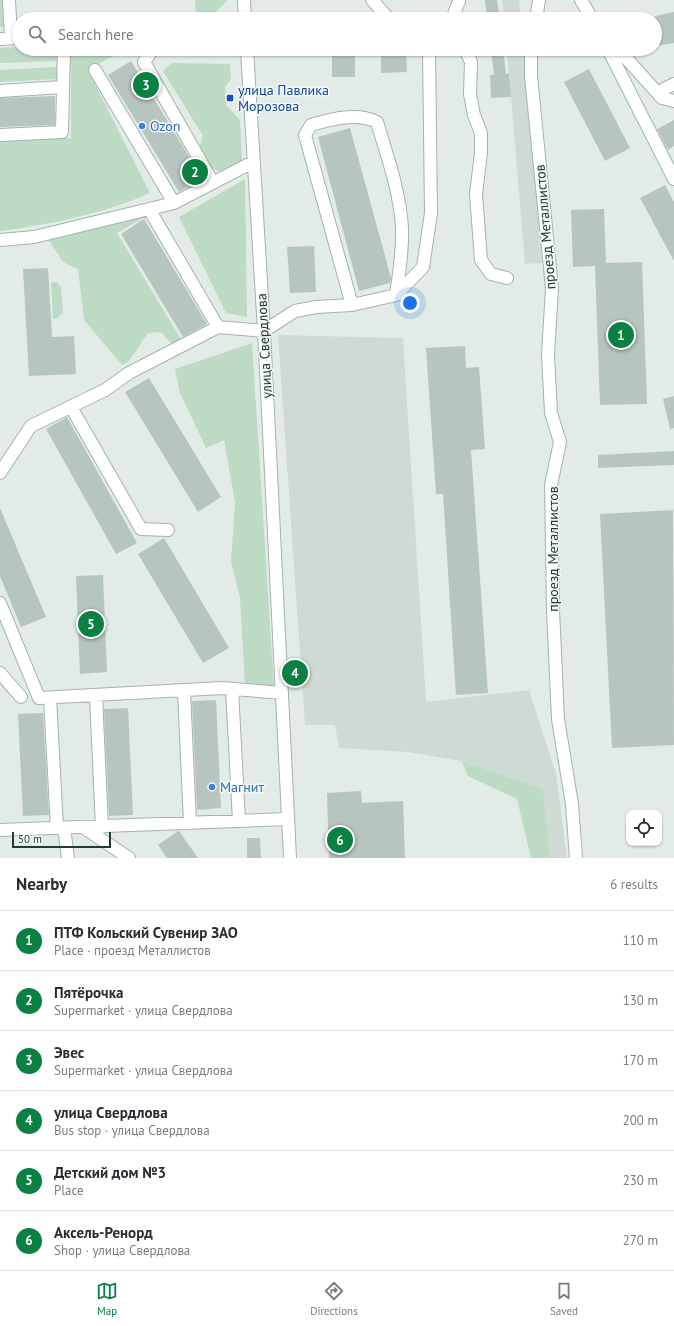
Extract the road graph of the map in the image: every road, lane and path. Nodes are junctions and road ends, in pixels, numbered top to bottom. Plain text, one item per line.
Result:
1 (9, 0) edge
2 (244, 0) edge
3 (372, 0) edge
4 (539, 0) edge
5 (581, 0) edge
6 (459, 1) dead end
7 (245, 12) edge
8 (383, 12) edge
9 (455, 12) edge
10 (537, 12) edge
11 (588, 12) edge
12 (10, 38) edge
13 (64, 56) edge
14 (148, 56) edge
15 (247, 56) edge
16 (429, 56) edge
17 (468, 56) edge
18 (531, 56) edge
19 (612, 56) edge
20 (625, 56) edge
21 (95, 70) dead end
22 (674, 84) edge
23 (62, 87) junction
24 (0, 91) edge
25 (658, 92) junction
26 (674, 101) edge
27 (0, 135) edge
28 (253, 162) junction
29 (674, 179) edge
30 (213, 184) junction
31 (174, 203) junction
32 (149, 209) junction
33 (0, 240) edge
34 (507, 278) dead end
35 (396, 295) junction
36 (352, 304) junction
37 (218, 327) junction
38 (264, 331) junction
39 (71, 407) junction
40 (0, 472) edge
41 (168, 530) dead end
42 (0, 603) edge
43 (0, 673) edge
44 (232, 689) junction
45 (184, 690) junction
46 (282, 693) junction
47 (96, 696) junction
48 (21, 697) dead end
49 (50, 698) junction
50 (288, 819) junction
51 (239, 821) junction
52 (190, 823) junction
53 (83, 827) junction
54 (102, 827) junction
55 (61, 828) junction
56 (0, 830) edge
57 (68, 858) edge
58 (129, 858) edge
59 (290, 858) edge
60 (576, 858) edge

1 - 12 street
2 - 7 street
3 - 8 street
4 - 10 street
5 - 11 street
6 - 9 street
13 - 23 street
14 - 30 street
15 - 28 street, улица Свердлова
16 - 35 street
17 - 34 street
18 - 60 street, проезд Металлистов
19 - 29 street
20 - 25 street
21 - 31 street
22 - 25 street
23 - 24 street
23 - 27 street
25 - 26 street
28 - 30 street
28 - 38 street, улица Свердлова
30 - 31 street
31 - 32 street
32 - 33 street
32 - 37 street
35 - 36 street
35 - 36 street
36 - 38 street
37 - 38 street
37 - 39 street
38 - 46 street, улица Свердлова
39 - 40 street
39 - 41 street
42 - 49 street
43 - 48 street
44 - 45 street
44 - 46 street
44 - 51 street
45 - 47 street
45 - 52 street
46 - 50 street, улица Свердлова
47 - 49 street
47 - 54 street
49 - 55 street
50 - 51 street
50 - 59 street, улица Свердлова
51 - 52 street
52 - 54 street
53 - 54 street
53 - 55 street
53 - 58 street
55 - 56 street
55 - 57 street

